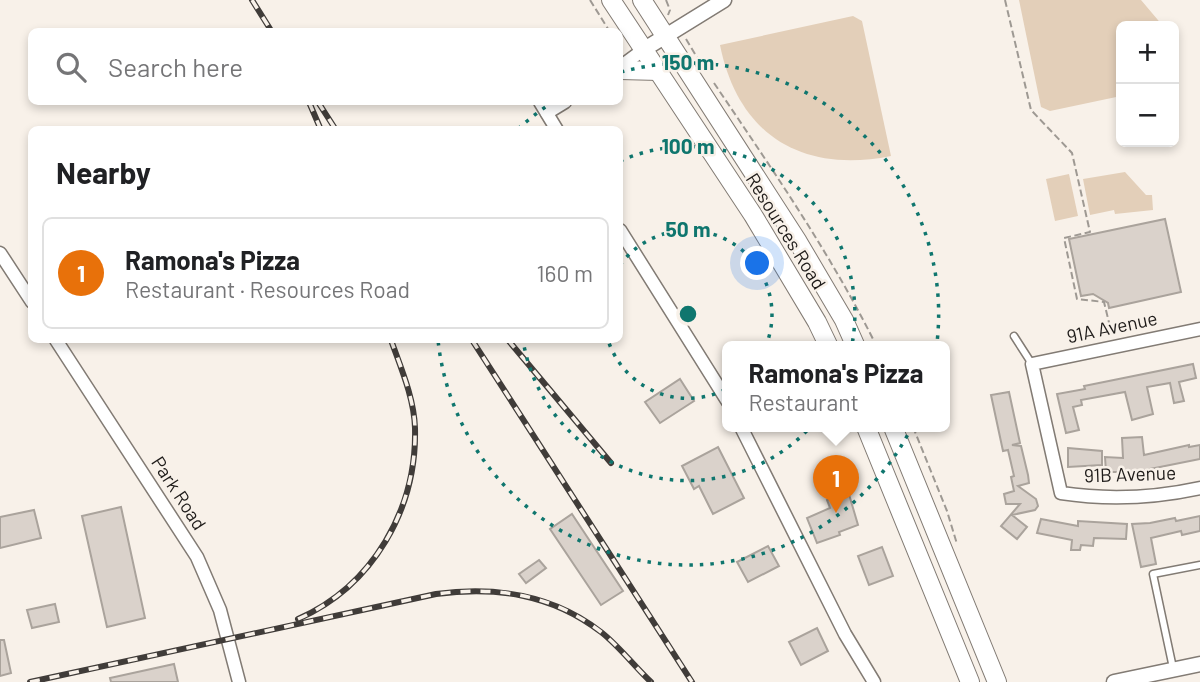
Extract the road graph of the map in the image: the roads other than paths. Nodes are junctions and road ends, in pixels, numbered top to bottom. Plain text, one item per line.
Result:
1 (611, 0) edge
2 (642, 0) edge
3 (724, 0) edge
4 (666, 37) junction
5 (643, 50) junction
6 (623, 67) edge
7 (623, 69) edge
8 (659, 71) junction
9 (543, 107) edge
10 (555, 126) edge
11 (623, 235) edge
12 (0, 253) edge
13 (28, 296) edge
14 (1200, 329) edge
15 (1014, 336) dead end
16 (826, 341) edge
17 (853, 341) edge
18 (58, 343) edge
19 (1032, 364) junction
20 (722, 394) edge
21 (744, 432) edge
22 (868, 432) edge
23 (896, 432) edge
24 (1200, 488) edge
25 (1200, 565) edge
26 (1200, 664) edge
27 (1174, 670) junction
28 (239, 682) edge
29 (874, 682) edge
30 (970, 682) edge
31 (996, 682) edge
32 (1114, 682) edge

1 - 5 main road, Resources Road
2 - 4 main road, Resources Road
3 - 4 street
4 - 5 street
4 - 17 main road, Resources Road
5 - 6 street
5 - 8 main road, Resources Road
7 - 8 main road
8 - 16 main road, Resources Road
9 - 10 street
11 - 20 street
12 - 13 street
14 - 19 street, 91A Avenue
15 - 19 lane
18 - 28 street, Park Road
19 - 24 street, 91B Avenue
21 - 29 street
22 - 30 main road
23 - 31 main road
25 - 27 lane
26 - 27 street
27 - 32 street

